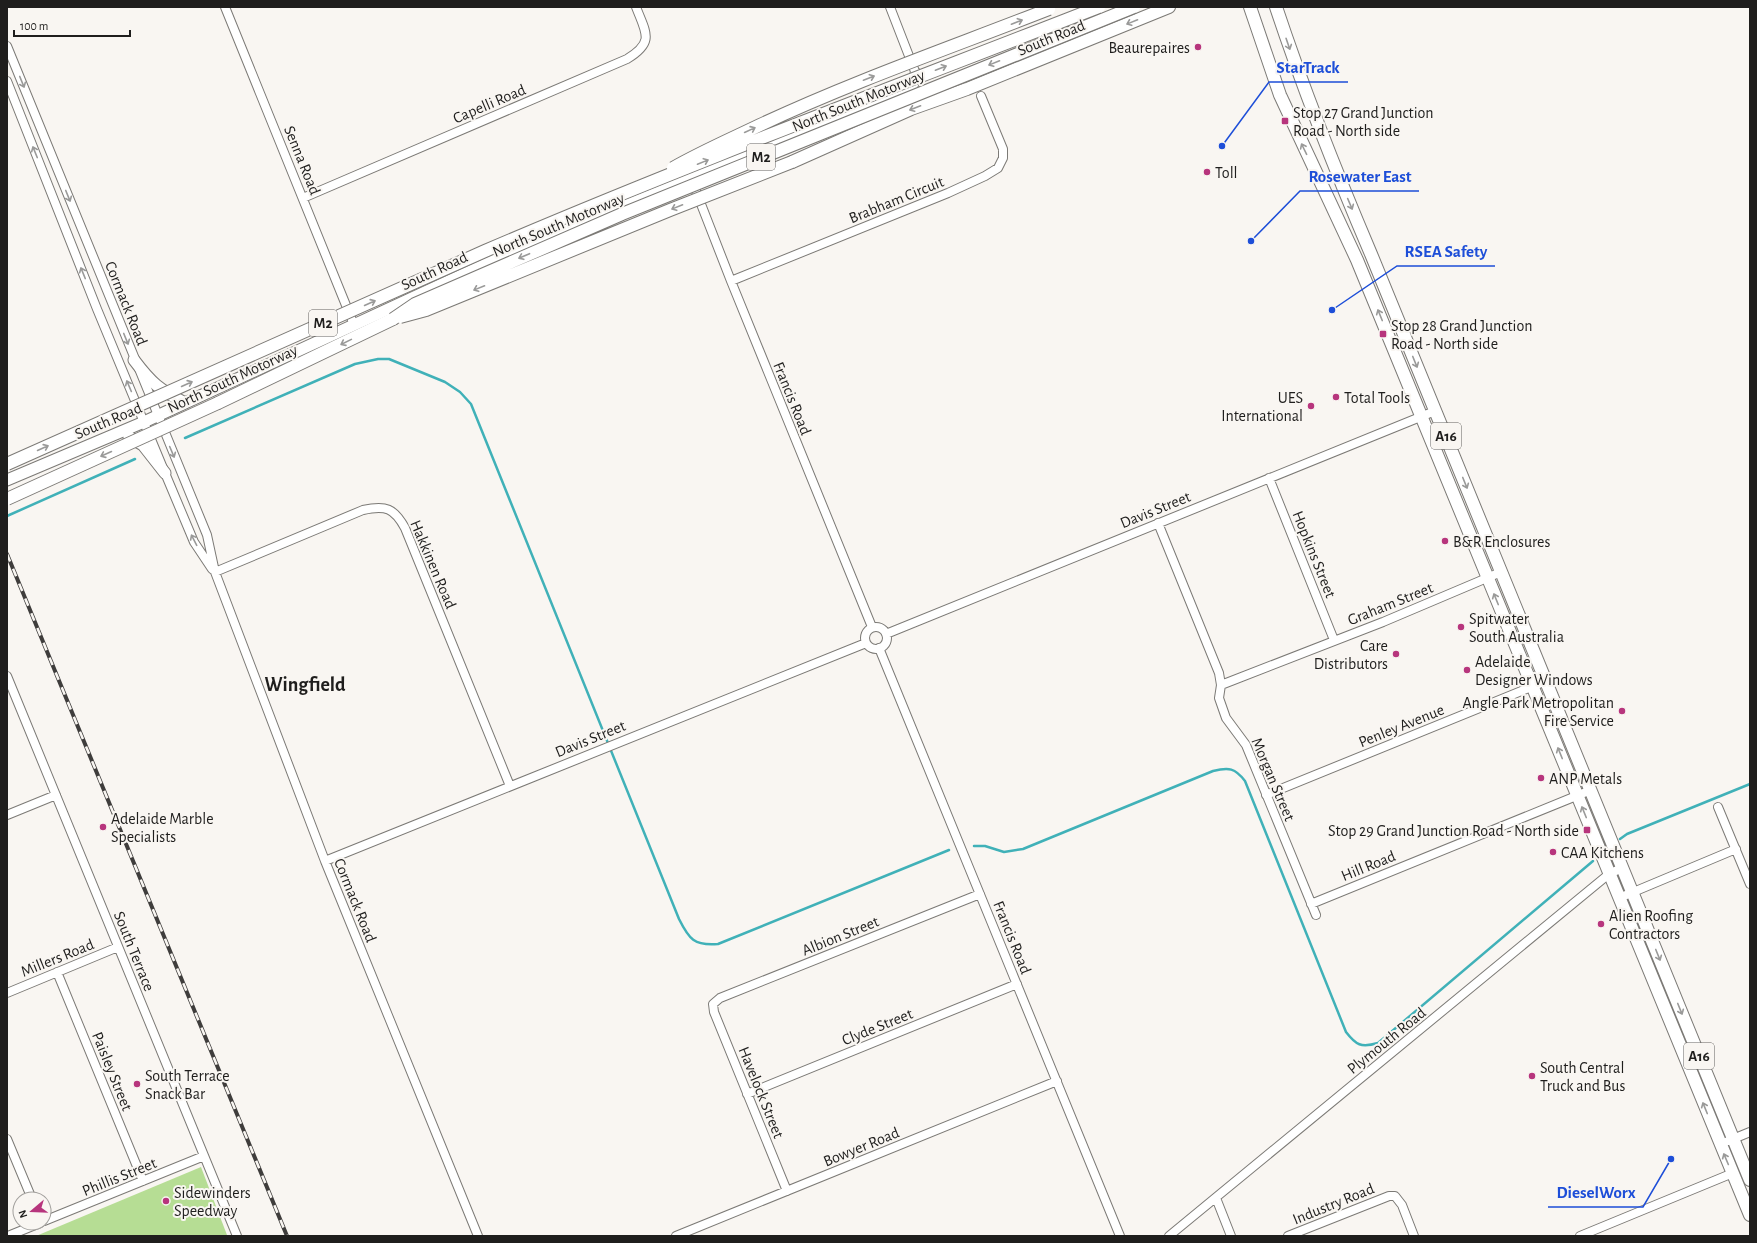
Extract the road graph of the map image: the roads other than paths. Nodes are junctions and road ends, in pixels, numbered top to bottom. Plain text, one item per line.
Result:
1 (225, 7) edge
2 (636, 7) edge
3 (890, 7) edge
4 (1099, 7) edge
5 (1134, 7) edge
6 (1169, 7) edge
7 (1242, 7) edge
8 (1250, 7) edge
9 (1276, 7) edge
10 (1053, 8) edge
11 (1254, 21) junction
12 (7, 46) edge
13 (916, 74) joint
14 (990, 79) junction
15 (7, 81) edge
16 (967, 89) junction
17 (981, 96) junction
18 (691, 178) junction
19 (641, 187) junction
20 (303, 198) junction
21 (731, 281) junction
22 (111, 303) junction
23 (97, 309) junction
24 (393, 319) junction
25 (354, 325) junction
26 (134, 360) junction
27 (185, 403) junction
28 (1435, 410) junction
29 (157, 416) junction
30 (1421, 416) junction
31 (144, 422) junction
32 (120, 432) junction
33 (7, 464) edge
34 (165, 473) junction
35 (1269, 478) junction
36 (7, 480) edge
37 (7, 499) edge
38 (1158, 523) junction
39 (215, 572) junction
40 (1501, 572) junction
41 (1487, 577) junction
42 (872, 627) junction
43 (886, 634) junction
44 (1334, 640) junction
45 (866, 643) junction
46 (879, 648) junction
47 (7, 676) edge
48 (1546, 681) junction
49 (1222, 685) junction
50 (1532, 687) junction
51 (510, 786) junction
52 (1591, 790) junction
53 (56, 795) junction
54 (1266, 795) junction
55 (1577, 796) junction
56 (1718, 807) dead end
57 (7, 815) edge
58 (1736, 849) junction
59 (325, 861) junction
60 (1622, 868) junction
61 (1609, 874) junction
62 (1750, 884) edge
63 (1632, 892) junction
64 (980, 894) junction
65 (1619, 898) junction
66 (1311, 904) junction
67 (1316, 915) dead end
68 (118, 947) junction
69 (57, 972) junction
70 (1665, 973) junction
71 (1652, 978) junction
72 (1017, 984) junction
73 (7, 993) edge
74 (713, 1004) joint
75 (1057, 1082) junction
76 (747, 1094) junction
77 (1750, 1132) edge
78 (7, 1138) edge
79 (1733, 1139) junction
80 (1720, 1144) junction
81 (204, 1156) junction
82 (1733, 1174) junction
83 (1750, 1180) edge
84 (143, 1181) junction
85 (29, 1191) edge
86 (787, 1191) junction
87 (1216, 1198) junction
88 (1750, 1215) edge
89 (52, 1218) edge
90 (20, 1231) edge
91 (8, 1236) edge
92 (237, 1236) edge
93 (478, 1236) edge
94 (676, 1236) edge
95 (1120, 1236) edge
96 (1169, 1236) edge
97 (1231, 1236) edge
98 (1288, 1236) edge
99 (1414, 1236) edge
100 (1580, 1236) edge

1 - 20 street, Senna Road
2 - 20 street, Capelli Road
3 - 13 street
19 -> 4 highway, North South Motorway / M2, bridge
5 -> 24 highway, North South Motorway / M2, bridge
6 -> 14 highway, South Road
7 - 11 highway
8 - 11 highway, A16
9 -> 28 highway, A16
19 -> 10 highway, bridge
30 -> 11 highway, A16
12 -> 22 street, Cormack Road
13 - 18 main road, South Road
14 - 16 highway, South Road
14 - 17 street
23 -> 15 street, Cormack Road
16 - 17 street
16 -> 24 highway, South Road, bridge
17 - 21 street, Brabham Circuit
18 - 21 street, Francis Road
18 - 25 main road, South Road
33 -> 19 highway, North South Motorway / M2, bridge
20 - 25 street, Senna Road
21 - 42 street, Francis Road
22 - 23 street
22 -> 26 street, Cormack Road
31 -> 23 street, Cormack Road
24 -> 37 highway, North South Motorway / M2, bridge
25 - 27 main road, South Road
26 - 27 main road
26 - 29 street, Cormack Road
27 - 29 main road, South Road
28 - 30 street, Davis Street
28 -> 40 highway, A16
29 - 31 main road, South Road
29 -> 39 street, Cormack Road
30 - 35 street, Davis Street
30 - 41 highway, A16
31 - 32 main road, South Road
31 - 34 street, Cormack Road
32 - 34 main road
32 - 36 main road, South Road
39 -> 34 street, Cormack Road
35 - 38 street, Davis Street
35 - 44 street, Hopkins Street
38 - 43 street, Davis Street
38 - 49 street, Morgan Street
39 - 51 street, Hakkinen Road
39 - 59 street, Cormack Road
40 - 41 street, Graham Street
40 - 48 highway, A16
41 - 44 street, Graham Street
50 -> 41 highway, A16
42 - 43 street
42 - 45 street
43 - 46 street
44 - 49 street, Graham Street
45 - 46 street
45 - 51 street, Davis Street
46 - 64 street, Francis Road
47 - 53 street, South Terrace
48 - 50 street, Penley Avenue
48 - 52 highway, A16
49 - 54 street, Morgan Street
50 - 54 street, Penley Avenue
55 -> 50 highway, A16
51 - 59 street, Davis Street
52 - 55 street, Hill Road
52 - 60 highway, A16
53 - 57 street
53 - 68 street, South Terrace
54 - 66 street, Morgan Street
61 -> 55 highway, A16
55 - 66 street, Hill Road
56 - 58 street
58 - 62 street
58 - 63 street
59 - 93 street, Cormack Road
60 - 61 street, Plymouth Road
60 - 63 highway, A16
61 - 65 highway, A16
61 - 87 street, Plymouth Road
63 - 65 street
63 -> 70 highway, A16
64 - 72 street, Francis Road
64 - 74 street, Albion Street
65 - 71 highway, A16
66 - 67 street, Morgan Street
68 - 69 street, Millers Road
68 - 81 street, South Terrace
69 - 73 street, Millers Road
69 - 84 street, Paisley Street
70 - 71 highway
70 -> 79 highway, A16
80 -> 71 highway, A16
72 - 75 street, Francis Road
72 - 76 street, Clyde Street
74 - 76 street, Havelock Street
75 - 86 street, Bowyer Road
75 - 95 street, Francis Road
76 - 86 street, Havelock Street
77 - 79 street
78 - 85 street
79 - 80 street
79 - 83 highway, A16
82 -> 80 highway, A16
81 - 84 street, Phillis Street
81 - 92 street, South Terrace
82 - 88 highway, A16
82 - 100 street
84 - 89 street, Phillis Street
86 - 94 street, Bowyer Road
87 - 96 street, Plymouth Road
87 - 97 street
90 - 91 street
98 - 99 street, Industry Road

